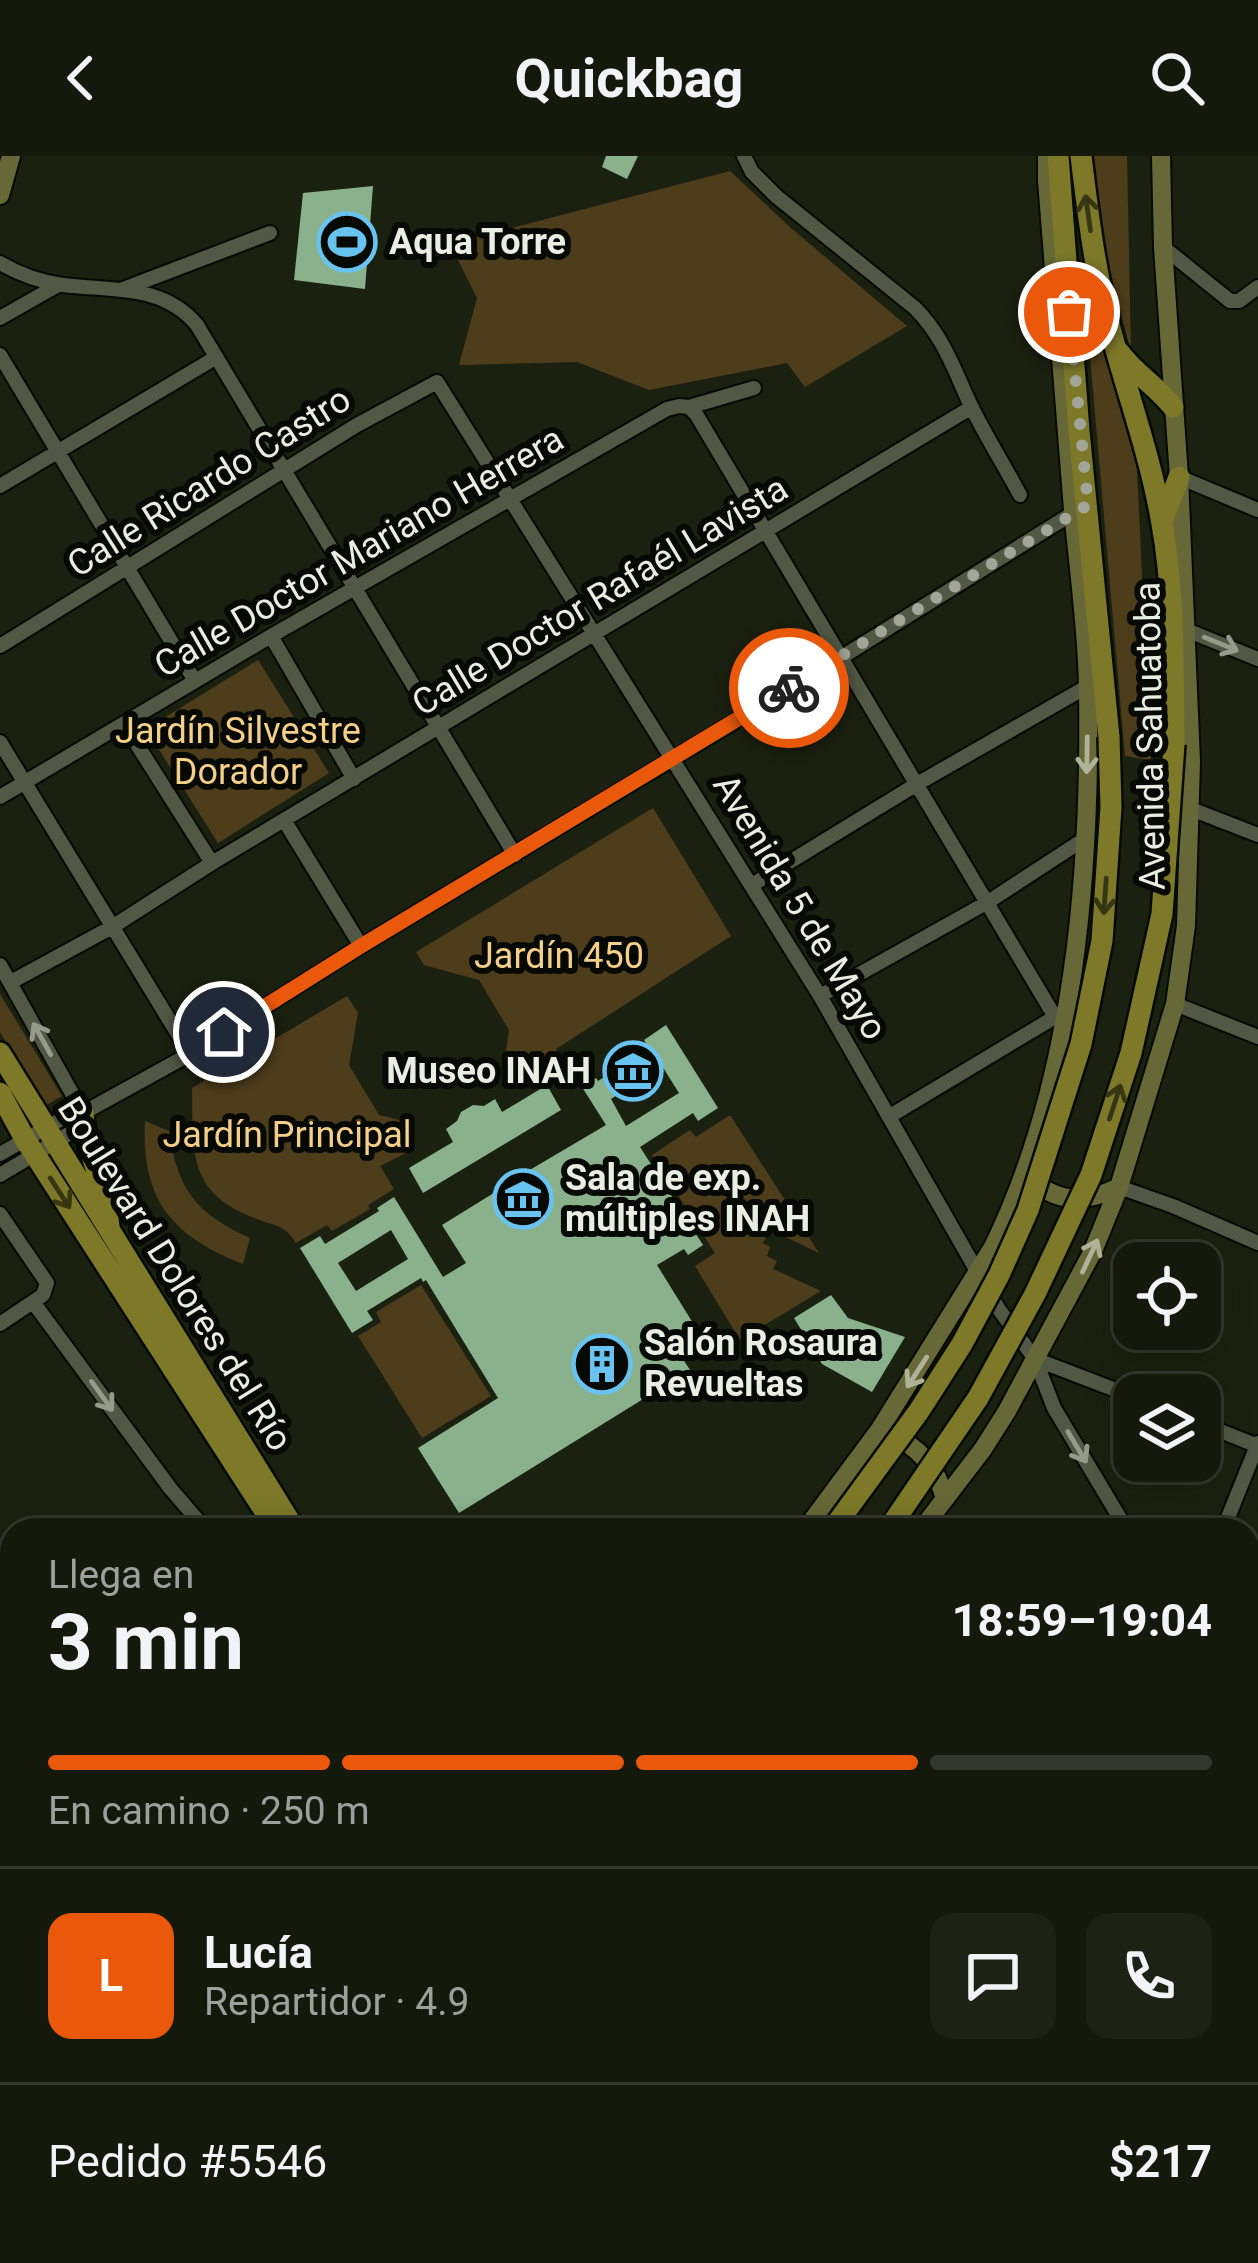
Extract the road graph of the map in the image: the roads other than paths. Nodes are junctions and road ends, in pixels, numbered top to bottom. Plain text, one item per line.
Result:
1 (11, 156) edge
2 (744, 156) edge
3 (1047, 156) edge
4 (1058, 156) edge
5 (1081, 156) edge
6 (1161, 156) edge
7 (0, 195) edge
8 (270, 233) dead end
9 (1162, 247) junction
10 (0, 262) edge
11 (58, 285) junction
12 (1258, 287) edge
13 (122, 290) junction
14 (0, 318) edge
15 (1115, 348) junction
16 (0, 355) edge
17 (215, 358) junction
18 (754, 388) dead end
19 (446, 396) joint
20 (689, 407) junction
21 (972, 407) junction
22 (1173, 407) junction
23 (58, 451) junction
24 (284, 470) junction
25 (1179, 478) junction
26 (0, 486) edge
27 (1020, 495) dead end
28 (510, 498) junction
29 (1080, 509) junction
30 (1258, 510) edge
31 (1162, 522) junction
32 (766, 532) junction
33 (128, 567) junction
34 (355, 588) junction
35 (1178, 627) junction
36 (596, 634) junction
37 (272, 636) junction
38 (0, 646) edge
39 (842, 657) junction
40 (1258, 659) edge
41 (195, 681) junction
42 (1088, 686) junction
43 (124, 724) junction
44 (440, 728) junction
45 (0, 742) edge
46 (673, 757) junction
47 (354, 779) junction
48 (25, 784) junction
49 (917, 784) junction
50 (0, 797) edge
51 (1191, 809) junction
52 (284, 820) junction
53 (1258, 835) edge
54 (1086, 838) junction
55 (515, 855) junction
56 (212, 862) junction
57 (752, 885) junction
58 (988, 902) junction
59 (112, 927) junction
60 (361, 946) junction
61 (0, 965) edge
62 (11, 982) junction
63 (820, 996) junction
64 (1174, 1004) junction
65 (1060, 1014) junction
66 (1258, 1037) edge
67 (0, 1053) edge
68 (190, 1054) junction
69 (0, 1093) edge
70 (83, 1113) junction
71 (890, 1116) junction
72 (40, 1141) junction
73 (0, 1154) edge
74 (1024, 1170) junction
75 (0, 1175) edge
76 (1119, 1186) junction
77 (0, 1214) edge
78 (110, 1233) junction
79 (1258, 1243) edge
80 (978, 1273) junction
81 (33, 1302) junction
82 (0, 1324) edge
83 (1035, 1359) junction
84 (1113, 1389) edge
85 (880, 1429) junction
86 (1221, 1431) edge
87 (1258, 1445) edge
88 (945, 1499) junction
89 (196, 1518) edge
90 (270, 1518) edge
91 (288, 1518) edge
92 (815, 1518) edge
93 (841, 1518) edge
94 (896, 1518) edge
95 (930, 1518) edge
96 (1120, 1518) edge
97 (1228, 1518) edge

1 - 7 street
2 - 21 street
3 - 29 street, Avenida Sahuatoba
4 - 29 main road, Avenida Sahuatoba
15 -> 5 main road
6 - 9 street, Avenida Sahuatoba
8 - 13 street
9 - 12 street
9 - 22 street, Avenida Sahuatoba
10 - 11 street
11 - 13 street
11 - 14 street
13 - 17 street
15 - 22 main road
15 - 31 main road
16 - 23 street
17 - 23 street
17 - 24 street
18 - 20 street, Calle Doctor Mariano Herrera
19 - 24 street, Calle Ricardo Castro
19 - 28 street, Avenida 5 de Mayo
20 - 28 street, Calle Doctor Mariano Herrera
20 - 32 street
21 - 27 street
21 - 32 street, Calle Doctor Rafaél Lavista
22 - 25 street, Avenida Sahuatoba
23 - 26 street
23 - 33 street
24 - 33 street, Calle Ricardo Castro
24 - 34 street
25 - 30 street
25 - 31 main road
25 - 35 street, Avenida Sahuatoba
28 - 34 street, Calle Doctor Mariano Herrera
28 - 36 street, Avenida 5 de Mayo
29 - 39 street
29 - 42 street, Avenida Sahuatoba
29 -> 93 main road, Avenida Sahuatoba, bridge
31 - 35 main road
32 - 36 street, Calle Doctor Rafaél Lavista
32 - 39 street
33 - 38 street, Calle Ricardo Castro
33 - 41 street
34 - 37 street, Calle Doctor Mariano Herrera
34 - 44 street
35 -> 40 street
35 - 51 street, Avenida Sahuatoba
94 -> 35 main road, Avenida Sahuatoba, bridge
36 - 44 street, Calle Doctor Rafaél Lavista
36 - 46 street, Avenida 5 de Mayo
37 - 41 street, Calle Doctor Mariano Herrera
37 - 47 street
39 - 46 street
39 - 49 street
41 - 43 street, Calle Doctor Mariano Herrera
42 - 49 street
42 -> 54 street, Avenida Sahuatoba
43 - 48 street, Calle Doctor Mariano Herrera
43 - 56 street
44 - 47 street, Calle Doctor Rafaél Lavista
44 - 55 street
45 - 48 street
46 - 55 street
46 - 57 street, Avenida 5 de Mayo
47 - 52 street, Calle Doctor Rafaél Lavista
48 - 50 street, Calle Doctor Mariano Herrera
48 - 59 street
49 - 57 street
49 - 58 street
51 - 53 street
51 - 64 street, Avenida Sahuatoba
52 - 56 street, Calle Doctor Rafaél Lavista
52 - 60 street
54 - 58 street
54 - 65 street, Avenida Sahuatoba
55 - 60 street
56 - 59 street, Calle Doctor Rafaél Lavista
57 - 63 street, Avenida 5 de Mayo
58 - 63 street
58 - 65 street
59 - 62 street, Calle Doctor Rafaél Lavista
59 - 68 street
60 - 68 street
61 - 62 street
70 -> 62 street
63 - 71 street, Avenida 5 de Mayo
64 - 66 street
64 - 76 street, Avenida Sahuatoba
65 - 71 street
65 - 74 street, Avenida Sahuatoba
67 - 72 main road, Boulevard Dolores del Río
68 - 70 street
69 - 72 main road, Boulevard Dolores del Río
70 - 72 street
70 - 78 main road
71 - 80 street, Avenida 5 de Mayo
72 - 73 street
72 - 75 street
72 - 78 main road, Boulevard Dolores del Río
72 -> 90 main road, Boulevard Dolores del Río
74 - 76 street
74 - 80 street, Avenida Sahuatoba
76 - 79 street
83 -> 76 street, Avenida Sahuatoba
77 - 81 street
78 - 91 main road, Boulevard Dolores del Río
80 - 83 street, Avenida 5 de Mayo
80 -> 85 street, Avenida Sahuatoba
81 - 82 street
81 -> 89 street
83 - 84 street
83 - 88 street, Avenida Sahuatoba
83 -> 96 street, Avenida 5 de Mayo
85 - 88 street
85 - 92 street, Avenida Sahuatoba
86 - 87 street
87 - 97 street
88 - 95 street, Avenida Sahuatoba

